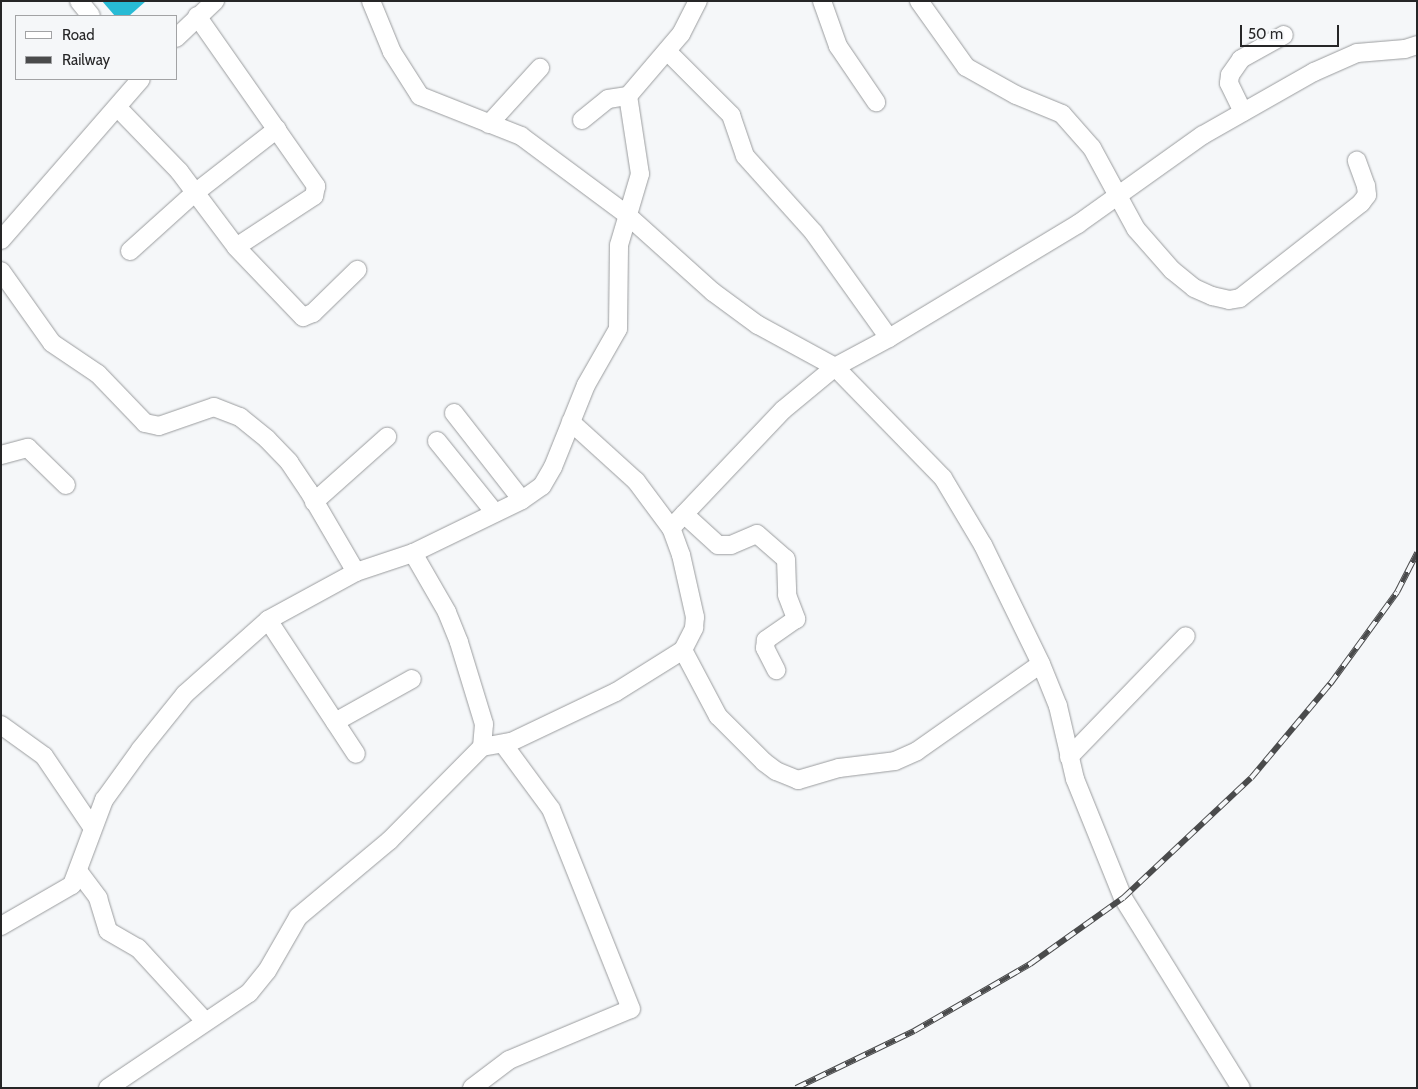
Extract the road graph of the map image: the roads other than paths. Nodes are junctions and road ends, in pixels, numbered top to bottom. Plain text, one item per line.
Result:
1 (79, 1) edge
2 (215, 1) edge
3 (371, 1) edge
4 (698, 1) edge
5 (822, 1) edge
6 (925, 3) edge
7 (90, 15) edge
8 (197, 16) junction
9 (1284, 35) dead end
10 (178, 36) edge
11 (1417, 45) edge
12 (667, 51) junction
13 (540, 68) dead end
14 (140, 80) edge
15 (628, 96) junction
16 (876, 102) dead end
17 (118, 108) junction
18 (1243, 112) junction
19 (582, 120) dead end
20 (489, 124) junction
21 (277, 129) junction
22 (1357, 161) dead end
23 (197, 192) junction
24 (1117, 198) junction
25 (626, 214) junction
26 (1, 240) edge
27 (236, 247) junction
28 (130, 251) dead end
29 (357, 270) dead end
30 (1, 271) edge
31 (889, 338) junction
32 (835, 367) junction
33 (454, 413) dead end
34 (571, 422) junction
35 (387, 437) dead end
36 (437, 441) dead end
37 (1, 455) edge
38 (66, 485) dead end
39 (522, 500) junction
40 (314, 502) junction
41 (495, 513) junction
42 (684, 514) junction
43 (671, 528) junction
44 (413, 553) junction
45 (356, 572) junction
46 (268, 620) junction
47 (1186, 636) dead end
48 (683, 650) junction
49 (1041, 664) junction
50 (776, 670) dead end
51 (412, 679) dead end
52 (335, 722) junction
53 (1, 725) edge
54 (504, 745) junction
55 (482, 746) junction
56 (356, 754) dead end
57 (1069, 757) junction
58 (92, 827) junction
59 (78, 871) junction
60 (1, 926) edge
61 (205, 1021) junction
62 (108, 1088) edge
63 (472, 1088) edge
64 (1242, 1088) edge

1 - 7 street
2 - 8 street
3 - 20 street
4 - 12 street
5 - 16 street
6 - 24 street
8 - 10 street
8 - 21 street
9 - 18 street
11 - 18 street
12 - 15 street
12 - 31 street
13 - 20 street
14 - 17 street
15 - 19 street
15 - 25 street
17 - 23 street
17 - 26 street
18 - 24 street
20 - 25 street
21 - 23 street
21 - 27 street
22 - 24 street
23 - 27 street
23 - 28 street
24 - 31 street
25 - 32 street
25 - 34 street
27 - 29 street
30 - 40 street
31 - 32 street
32 - 42 street
32 - 49 street
33 - 39 street
34 - 39 street
34 - 43 street
35 - 40 street
36 - 41 street
37 - 38 street
39 - 41 street
40 - 45 street
41 - 44 street
42 - 43 street
42 - 50 street
43 - 48 street
44 - 45 street
44 - 55 street
45 - 46 street
46 - 52 street
46 - 58 street
47 - 57 street
48 - 49 street
48 - 54 street
49 - 57 street
51 - 52 street
52 - 56 street
53 - 58 street
54 - 55 street
54 - 63 street
55 - 61 street
57 - 64 street
58 - 59 street
59 - 60 street
59 - 61 street
61 - 62 street

